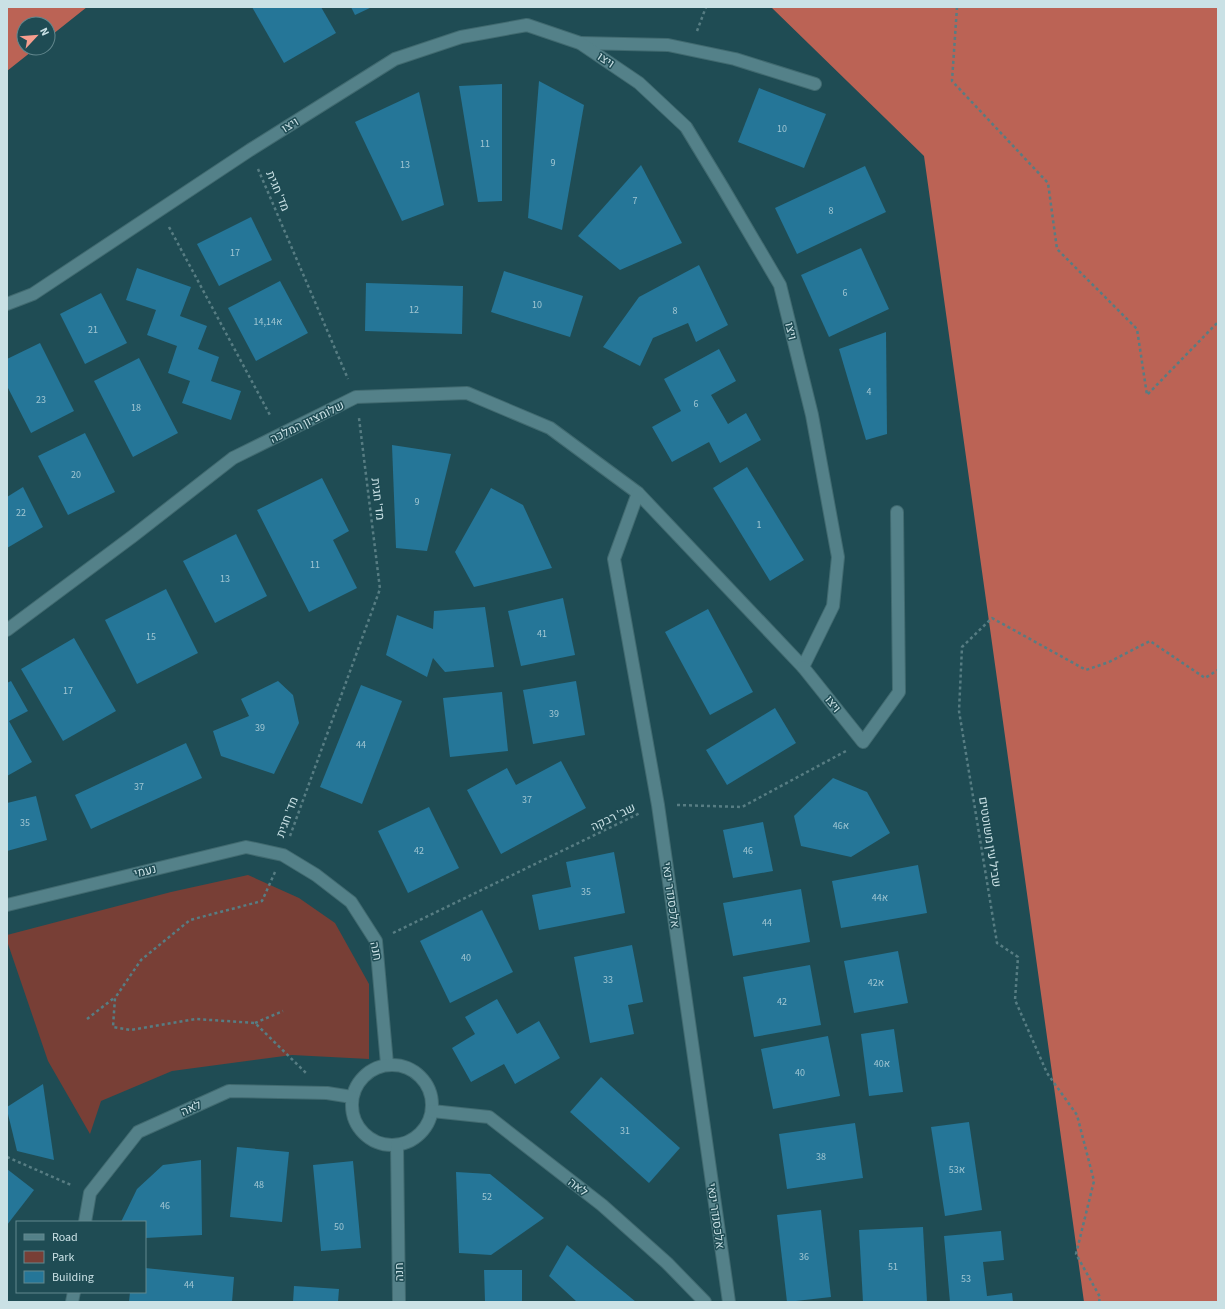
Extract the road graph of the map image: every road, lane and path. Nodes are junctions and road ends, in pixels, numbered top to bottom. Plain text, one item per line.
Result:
1 (706, 7) edge
2 (957, 7) edge
3 (580, 43) junction
4 (690, 50) junction
5 (815, 84) dead end
6 (250, 150) junction
7 (160, 210) junction
8 (7, 304) edge
9 (1218, 322) edge
10 (356, 397) junction
11 (281, 435) junction
12 (638, 493) junction
13 (897, 512) dead end
14 (7, 630) edge
15 (802, 667) junction
16 (1218, 670) edge
17 (863, 742) junction
18 (658, 805) junction
19 (284, 854) junction
20 (7, 905) edge
21 (376, 941) junction
22 (115, 998) junction
23 (283, 1011) dead end
24 (87, 1019) dead end
25 (256, 1023) junction
26 (387, 1064) junction
27 (327, 1093) junction
28 (352, 1097) junction
29 (432, 1111) junction
30 (397, 1145) junction
31 (7, 1157) edge
32 (90, 1193) junction
33 (85, 1221) edge
34 (399, 1302) edge
35 (705, 1302) edge
36 (729, 1302) edge
37 (1099, 1302) edge

1 - 4 path
2 - 9 path
3 - 4 street
3 - 6 street, ויצו
3 - 15 street, ויצו
4 - 5 street
6 - 7 street, ויצו
6 - 10 path, מד' חגית
7 - 8 street, ויצו
7 - 11 path
10 - 11 street, שלומציון המלכה
10 - 12 street, שלומציון המלכה
10 - 19 path, מד' חגית
11 - 14 street, שלומציון המלכה
12 - 15 street, ויצו
12 - 18 street, אלכסנדר ינאי
13 - 17 street
15 - 17 street, ויצו
16 - 37 path, שביל עין משוטטים
17 - 18 path, שב' רבקה
18 - 21 path, שב' רבקה
18 - 36 street, אלכסנדר ינאי
19 - 20 street, נעמי
19 - 21 street, חנה
19 - 22 path, מד' חגית
21 - 26 street, חנה
22 - 24 path
22 - 25 path
23 - 25 path
25 - 27 path
26 - 28 street
26 - 29 street
27 - 28 street, לאה
27 - 32 street, לאה
28 - 30 street
29 - 30 street
29 - 35 street, לאה
30 - 34 street, חנה
31 - 32 path
32 - 33 street, לאה

